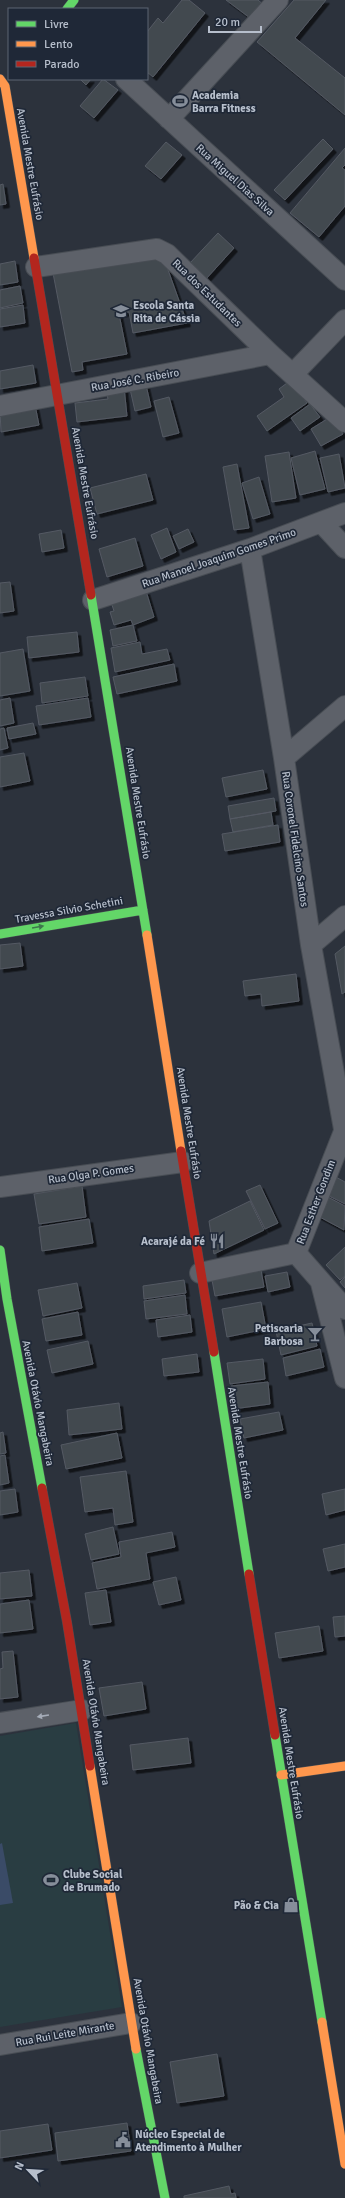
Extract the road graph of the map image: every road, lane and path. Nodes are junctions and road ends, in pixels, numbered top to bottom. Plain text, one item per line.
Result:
1 (74, 0) edge
2 (278, 0) edge
3 (68, 8) edge
4 (127, 80) edge
5 (2, 86) edge
6 (169, 119) junction
7 (36, 267) junction
8 (345, 280) edge
9 (345, 320) edge
10 (270, 354) junction
11 (293, 374) junction
12 (58, 393) junction
13 (0, 406) edge
14 (345, 422) edge
15 (345, 513) edge
16 (321, 522) junction
17 (345, 548) edge
18 (250, 549) junction
19 (93, 600) junction
20 (345, 706) edge
21 (284, 758) junction
22 (143, 910) junction
23 (345, 916) edge
24 (0, 934) edge
25 (311, 945) junction
26 (345, 1129) edge
27 (183, 1162) junction
28 (0, 1186) edge
29 (0, 1250) edge
30 (296, 1253) junction
31 (200, 1273) junction
32 (321, 1283) junction
33 (3, 1301) edge
34 (345, 1309) edge
35 (345, 1378) edge
36 (82, 1710) junction
37 (0, 1723) edge
38 (345, 1766) edge
39 (281, 1775) junction
40 (131, 2023) junction
41 (0, 2045) edge
42 (345, 2164) edge
43 (165, 2198) edge

1 - 3 street
2 - 6 street
4 - 6 street, Rua Miguel Dias Silva
5 - 7 street, Avenida Mestre Eufrásio
6 - 8 street, Rua Miguel Dias Silva
7 - 10 street, Rua dos Estudantes
7 - 12 street, Avenida Mestre Eufrásio
9 - 11 street
10 - 11 street, Rua dos Estudantes
10 - 12 street, Rua José C. Ribeiro
11 - 14 street, Rua dos Estudantes
12 - 13 street, Rua José C. Ribeiro
12 - 19 street, Avenida Mestre Eufrásio
15 - 16 street, Rua Manoel Joaquim Gomes Primo
16 - 17 street
16 - 18 street, Rua Manoel Joaquim Gomes Primo
18 - 19 street, Rua Manoel Joaquim Gomes Primo
18 - 21 street, Rua Coronel Fidelcino Santos
19 - 22 street, Avenida Mestre Eufrásio
20 - 21 street
21 - 25 street, Rua Coronel Fidelcino Santos
24 -> 22 street, Travessa Silvio Schetini
22 - 27 street, Avenida Mestre Eufrásio
23 - 25 street
25 - 26 street, Rua Coronel Fidelcino Santos
26 - 30 street, Rua Esther Gondim
27 - 28 street, Rua Olga P. Gomes
27 - 31 street, Avenida Mestre Eufrásio
29 - 33 street, Avenida Otávio Mangabeira
30 - 31 street
30 - 32 street
31 - 39 street, Avenida Mestre Eufrásio
32 - 34 street
32 - 35 street
33 - 36 street, Avenida Otávio Mangabeira
36 -> 37 street
36 - 40 street, Avenida Otávio Mangabeira
38 - 39 street
39 - 42 street, Avenida Mestre Eufrásio
40 - 41 street, Rua Rui Leite Mirante
40 - 43 street, Avenida Otávio Mangabeira

